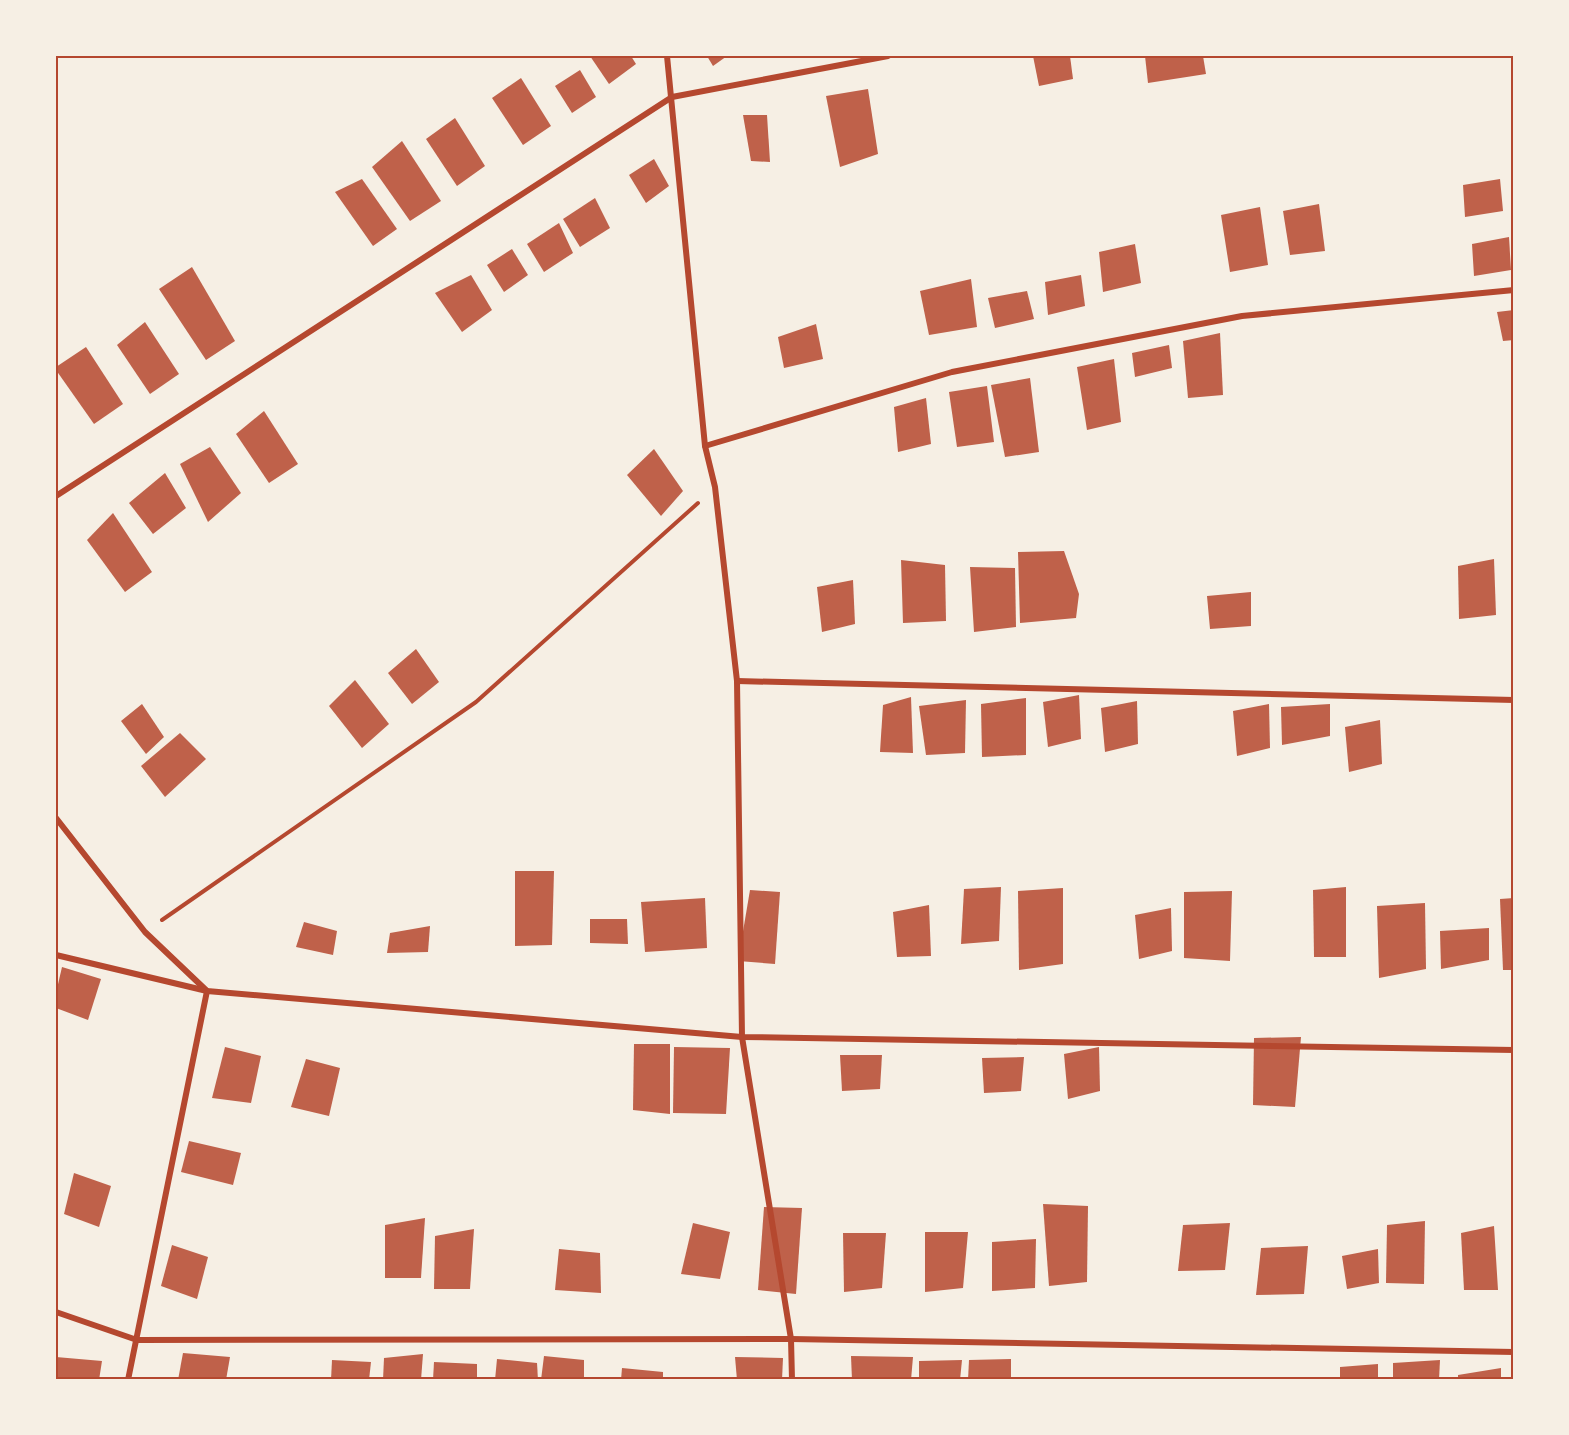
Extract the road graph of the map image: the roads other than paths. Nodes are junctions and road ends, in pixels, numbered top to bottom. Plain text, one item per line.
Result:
1 (667, 56) edge
2 (888, 56) edge
3 (672, 97) junction
4 (1514, 290) edge
5 (705, 446) junction
6 (56, 496) edge
7 (737, 681) junction
8 (1514, 700) edge
9 (56, 818) edge
10 (56, 955) edge
11 (207, 991) junction
12 (742, 1037) junction
13 (1514, 1050) edge
14 (56, 1312) edge
15 (790, 1339) junction
16 (137, 1340) junction
17 (1514, 1352) edge
18 (128, 1380) edge
19 (792, 1380) edge

1 - 3 street
2 - 3 street
3 - 5 street
3 - 6 street
4 - 5 street
5 - 7 street
7 - 8 street
7 - 12 street
9 - 11 street
10 - 11 street
11 - 12 street
11 - 16 street
12 - 13 street
12 - 15 street
14 - 16 street
15 - 16 street
15 - 17 street
15 - 19 street
16 - 18 street

